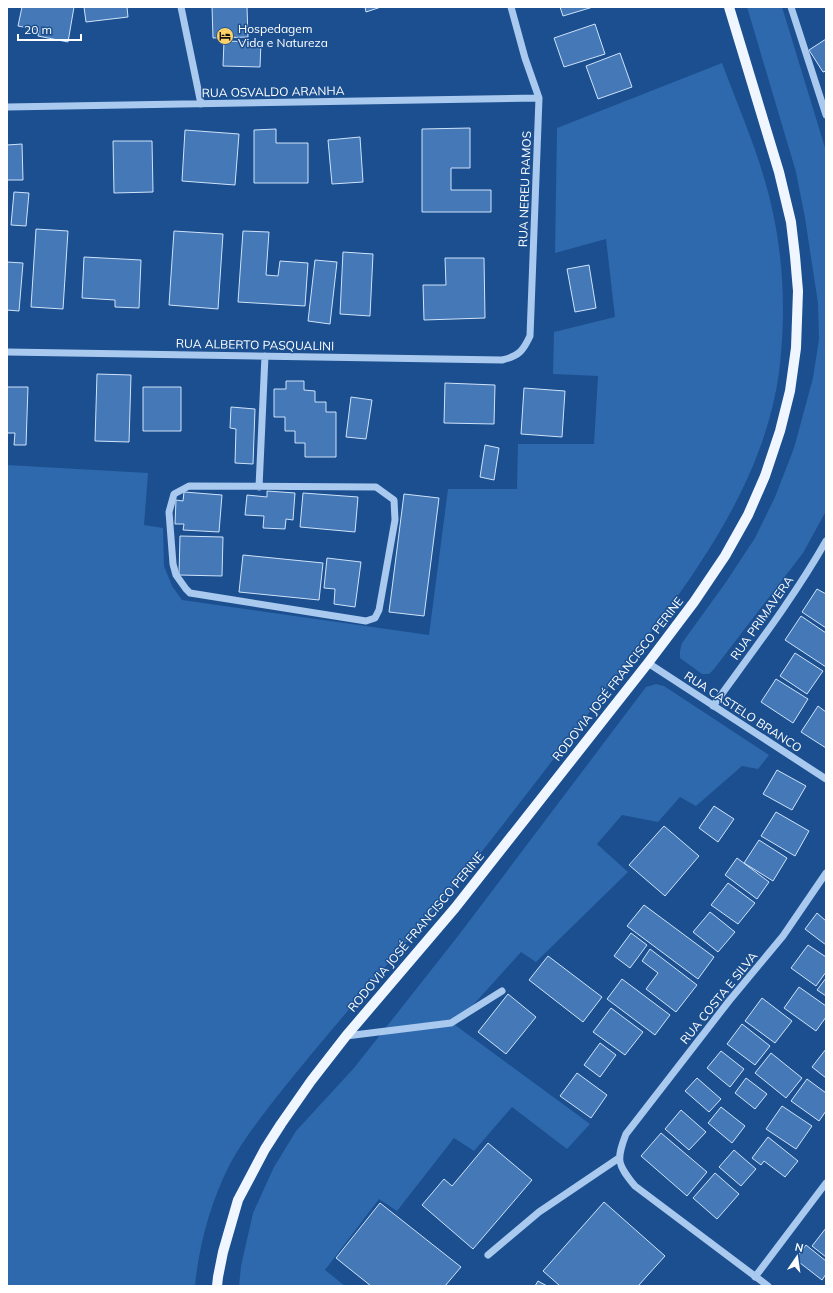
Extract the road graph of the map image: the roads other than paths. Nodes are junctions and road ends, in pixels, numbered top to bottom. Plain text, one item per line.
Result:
1 (181, 7) edge
2 (511, 7) edge
3 (729, 7) edge
4 (791, 7) edge
5 (539, 98) junction
6 (201, 104) junction
7 (7, 107) edge
8 (826, 115) edge
9 (7, 352) edge
10 (266, 356) junction
11 (502, 360) joint
12 (259, 487) junction
13 (826, 541) edge
14 (648, 663) junction
15 (713, 706) junction
16 (826, 778) edge
17 (826, 873) edge
18 (502, 991) dead end
19 (346, 1036) junction
20 (618, 1158) junction
21 (826, 1183) edge
22 (488, 1255) dead end
23 (755, 1277) junction
24 (217, 1286) edge
25 (768, 1286) edge

1 - 6 street
2 - 5 street, RUA NEREU RAMOS
3 - 14 main road, RODOVIA JOSÉ FRANCISCO PERINE
4 - 8 street
5 - 6 street, RUA OSVALDO ARANHA
5 - 11 street, RUA NEREU RAMOS
6 - 7 street, RUA OSVALDO ARANHA
9 - 10 street, RUA ALBERTO PASQUALINI
10 - 11 street, RUA ALBERTO PASQUALINI
10 - 12 street
12 - 12 street
13 - 15 street, RUA PRIMAVERA
14 - 15 street, RUA CASTELO BRANCO
14 - 19 main road, RODOVIA JOSÉ FRANCISCO PERINE
15 - 16 street, RUA CASTELO BRANCO
17 - 20 street, RUA COSTA E SILVA
18 - 19 street
19 - 24 main road, RODOVIA JOSÉ FRANCISCO PERINE
20 - 22 street
20 - 23 street
21 - 23 street
23 - 25 street

